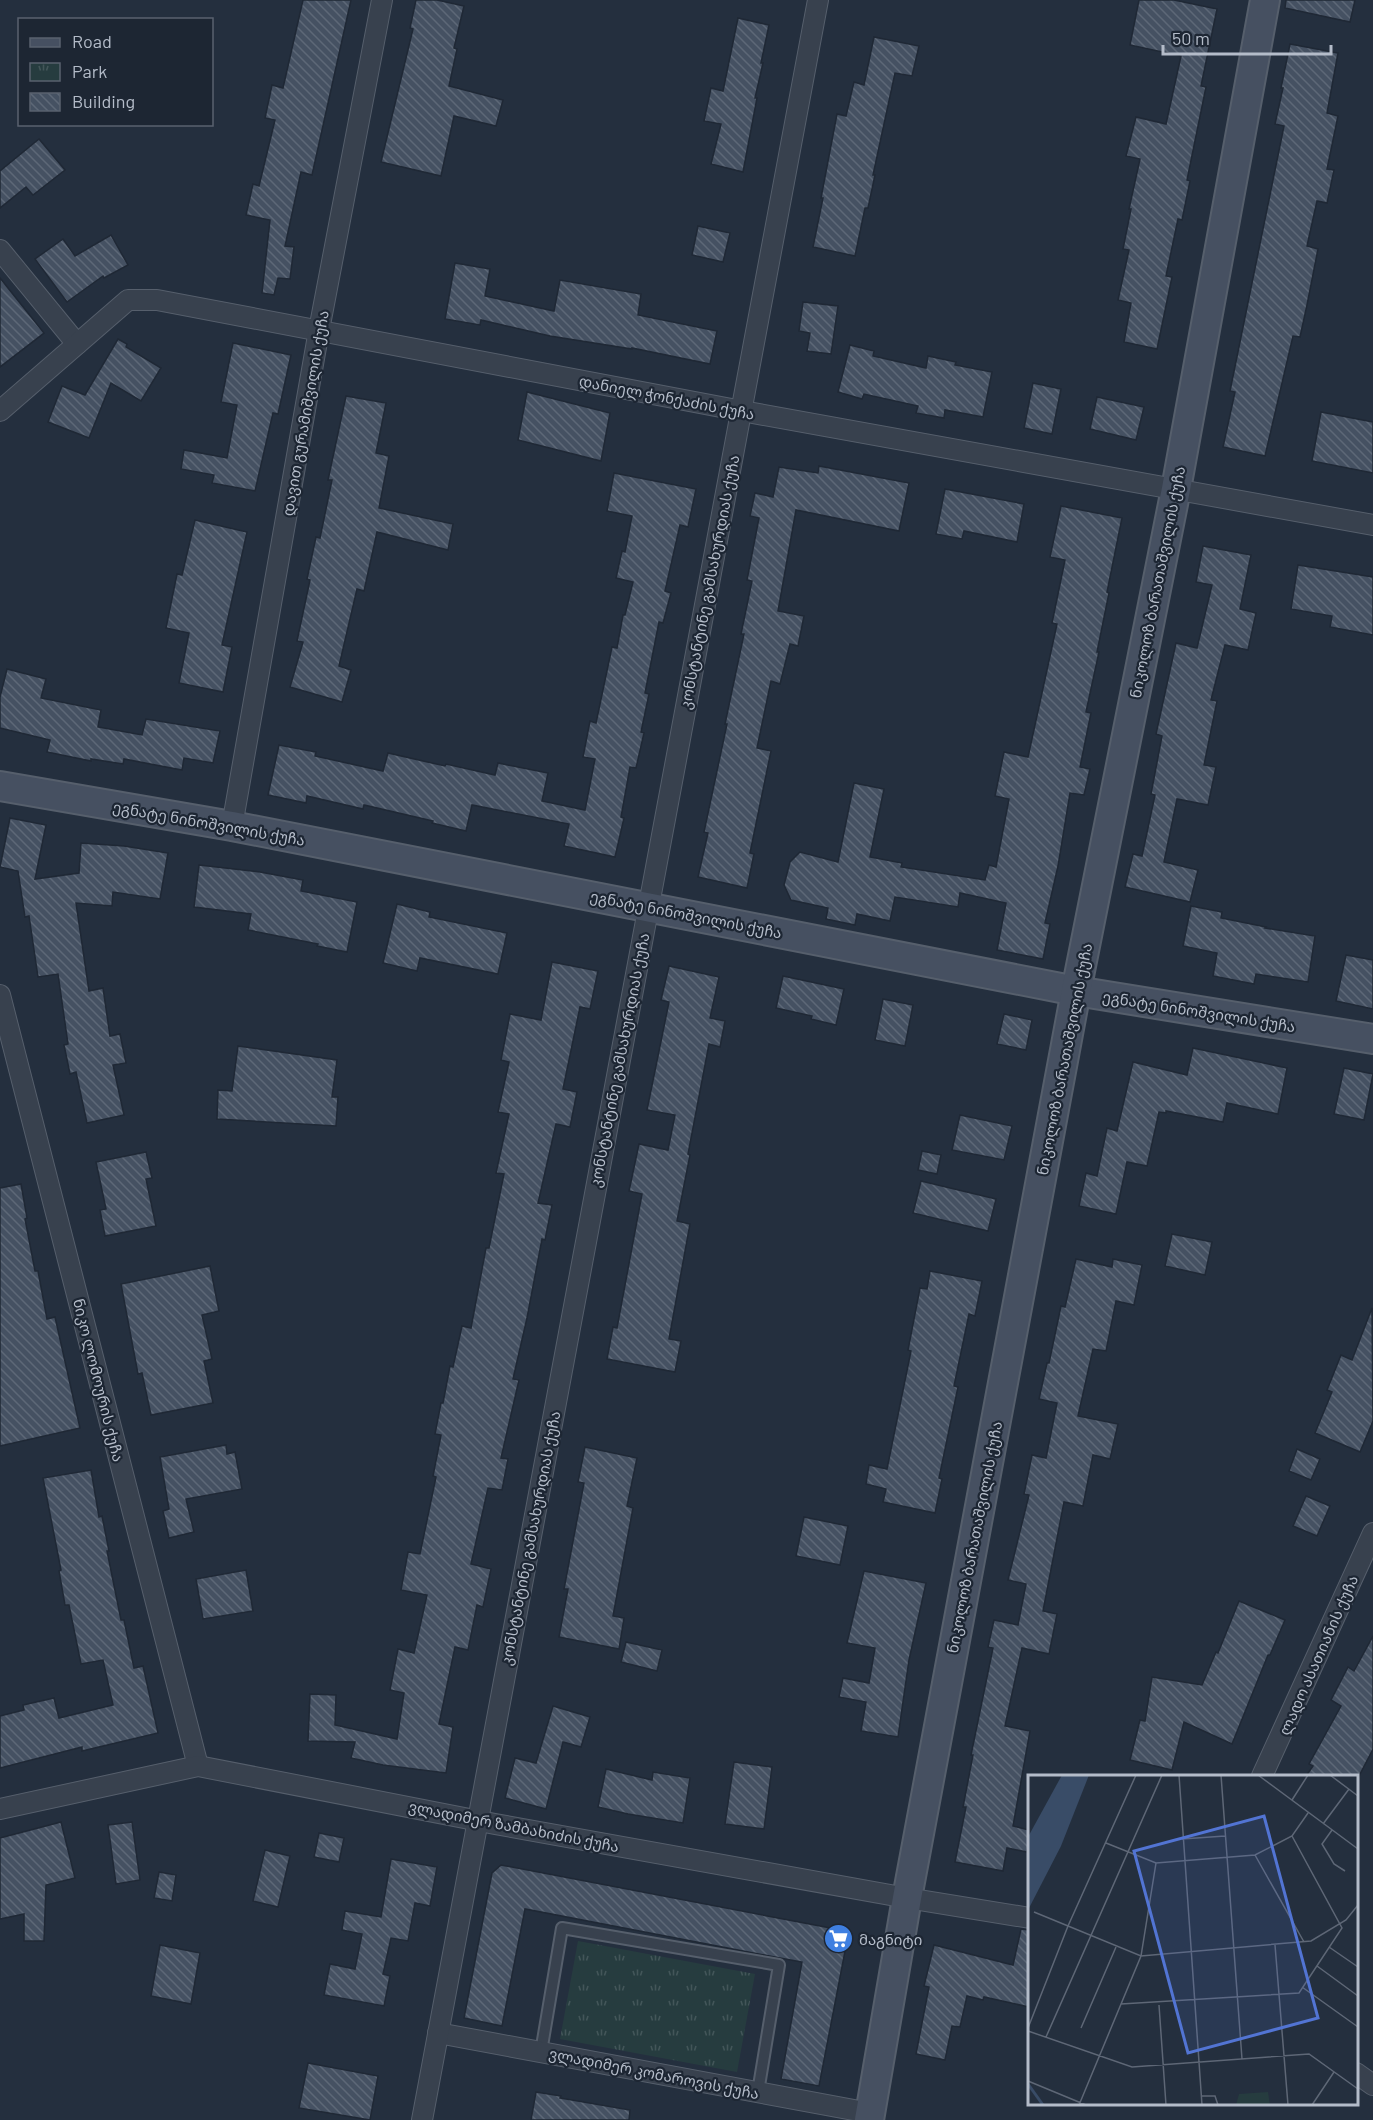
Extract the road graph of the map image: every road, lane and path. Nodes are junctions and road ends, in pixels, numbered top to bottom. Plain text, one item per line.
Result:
1 (382, 0) edge
2 (818, 0) edge
3 (1265, 0) edge
4 (0, 250) edge
5 (319, 330) junction
6 (77, 344) junction
7 (0, 411) edge
8 (742, 411) junction
9 (1176, 489) junction
10 (1373, 525) edge
11 (0, 786) edge
12 (232, 826) junction
13 (648, 907) junction
14 (1076, 991) junction
15 (0, 995) edge
16 (1373, 1039) edge
17 (1373, 1533) edge
18 (198, 1766) junction
19 (1262, 1775) edge
20 (0, 1809) edge
21 (477, 1820) junction
22 (907, 1898) junction
23 (1028, 1918) edge
24 (438, 2033) junction
25 (541, 2052) junction
26 (1358, 2074) edge
27 (1373, 2085) edge
28 (758, 2092) junction
29 (869, 2116) edge
30 (422, 2120) edge

1 - 5 street, დავით გურამიშვილის ქუჩა
2 - 8 street, კონსტანტინე გამსახურდიას ქუჩა
3 - 9 street, ნიკოლოზ ბარათაშვილის ქუჩა
4 - 6 street
5 - 6 street, დანიელ ჭონქაძის ქუჩა
5 - 8 street, დანიელ ჭონქაძის ქუჩა
5 - 12 street, დავით გურამიშვილის ქუჩა
6 - 7 street, დანიელ ჭონქაძის ქუჩა
8 - 9 street, დანიელ ჭონქაძის ქუჩა
8 - 13 street, კონსტანტინე გამსახურდიას ქუჩა
9 - 10 street, დანიელ ჭონქაძის ქუჩა
9 - 14 street, ნიკოლოზ ბარათაშვილის ქუჩა
11 - 12 street, ეგნატე ნინოშვილის ქუჩა
12 - 13 street, ეგნატე ნინოშვილის ქუჩა
13 - 14 street, ეგნატე ნინოშვილის ქუჩა
13 - 21 street, კონსტანტინე გამსახურდიას ქუჩა
14 - 16 street, ეგნატე ნინოშვილის ქუჩა
14 - 22 street, ნიკოლოზ ბარათაშვილის ქუჩა
15 - 18 street, ნიკო ლომოურის ქუჩა
17 - 19 street, ლადო ასათიანის ქუჩა
18 - 20 street, ვლადიმერ ზამბახიძის ქუჩა
18 - 21 street, ვლადიმერ ზამბახიძის ქუჩა
21 - 22 street, ვლადიმერ ზამბახიძის ქუჩა
21 - 24 street, კონსტანტინე გამსახურდიას ქუჩა
22 - 23 street, ვლადიმერ ზამბახიძის ქუჩა
22 - 29 street, ნიკოლოზ ბარათაშვილის ქუჩა
24 - 25 street, ვლადიმერ კომაროვის ქუჩა
24 - 30 street, კონსტანტინე გამსახურდიას ქუჩა
25 - 28 street, ვლადიმერ კომაროვის ქუჩა
25 - 28 lane
26 - 27 street
28 - 29 street, ვლადიმერ კომაროვის ქუჩა

